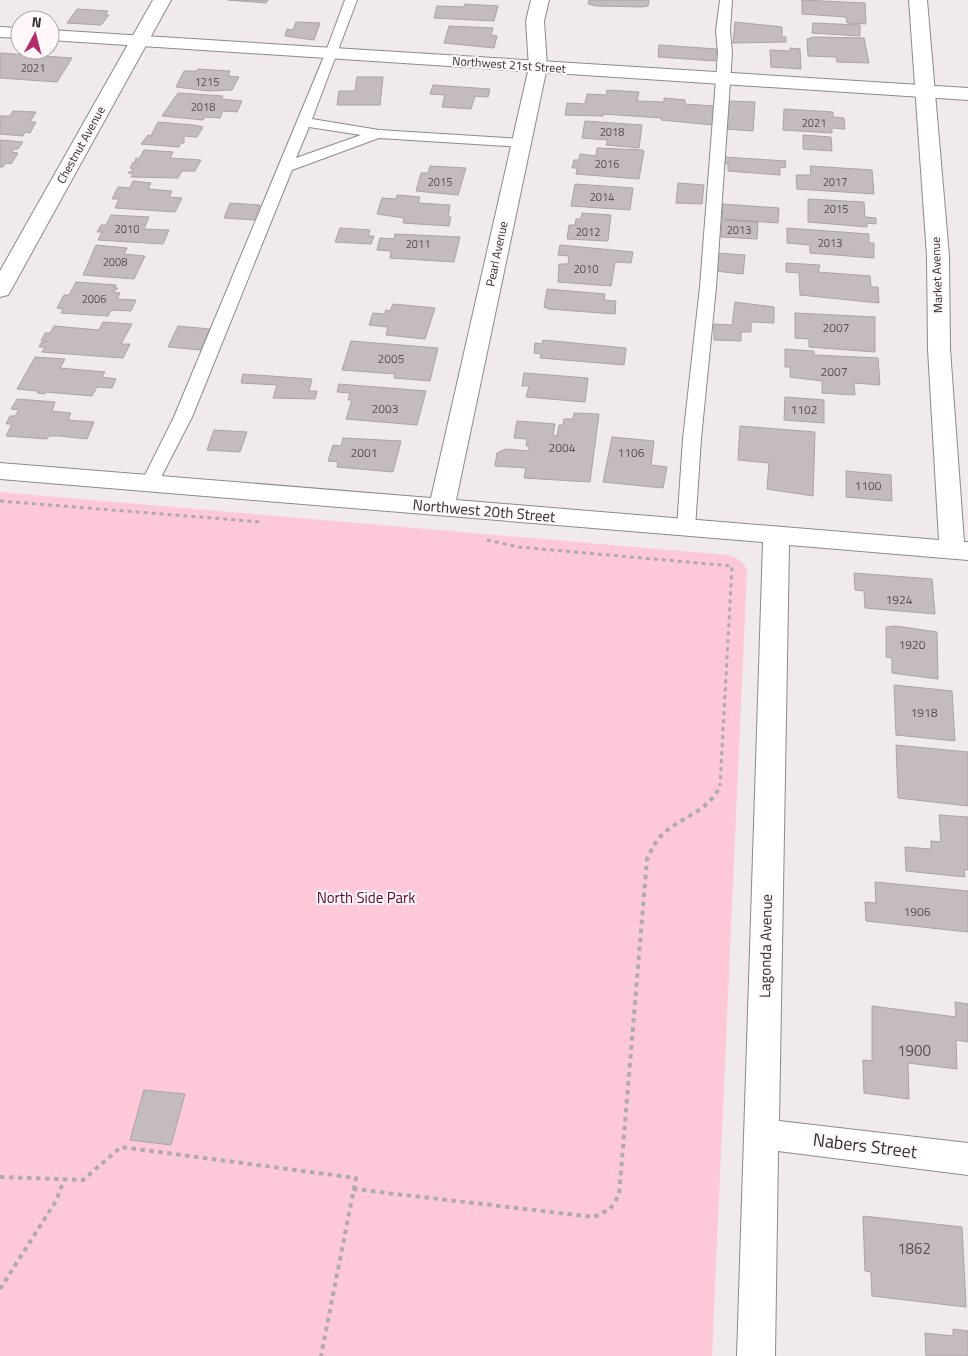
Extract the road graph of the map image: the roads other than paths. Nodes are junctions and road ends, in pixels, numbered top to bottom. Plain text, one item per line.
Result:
1 (162, 0) edge
2 (351, 0) edge
3 (540, 0) edge
4 (726, 0) edge
5 (918, 0) edge
6 (60, 37) edge
7 (139, 42) junction
8 (332, 54) junction
9 (538, 67) junction
10 (723, 79) junction
11 (926, 92) junction
12 (968, 94) edge
13 (304, 122) junction
14 (379, 134) junction
15 (521, 143) junction
16 (286, 167) junction
17 (0, 290) edge
18 (0, 470) edge
19 (150, 483) junction
20 (442, 507) junction
21 (686, 528) junction
22 (776, 535) junction
23 (960, 551) edge
24 (762, 1134) junction
25 (968, 1159) edge
26 (756, 1356) edge

1 - 7 street, Chestnut Avenue
2 - 8 lane
3 - 9 street, Pearl Avenue
4 - 10 lane
5 - 11 street, Market Avenue
6 - 7 street, Northwest 21st Street
7 - 8 street, Northwest 21st Street
7 - 17 street, Chestnut Avenue
8 - 9 street, Northwest 21st Street
8 - 13 lane
9 - 10 street, Northwest 21st Street
9 - 15 street, Pearl Avenue
10 - 11 street, Northwest 21st Street
10 - 21 lane
11 - 12 street, Northwest 21st Street
11 - 23 street, Market Avenue
13 - 14 lane
13 - 16 lane
14 - 15 lane
14 - 16 lane
15 - 20 street, Pearl Avenue
16 - 19 lane
18 - 19 street, Northwest 20th Street
19 - 20 street, Northwest 20th Street
20 - 21 street, Northwest 20th Street
21 - 22 street, Northwest 20th Street
22 - 23 street, Northwest 20th Street
22 - 24 street, Lagonda Avenue
24 - 25 street, Nabers Street
24 - 26 street, Lagonda Avenue

